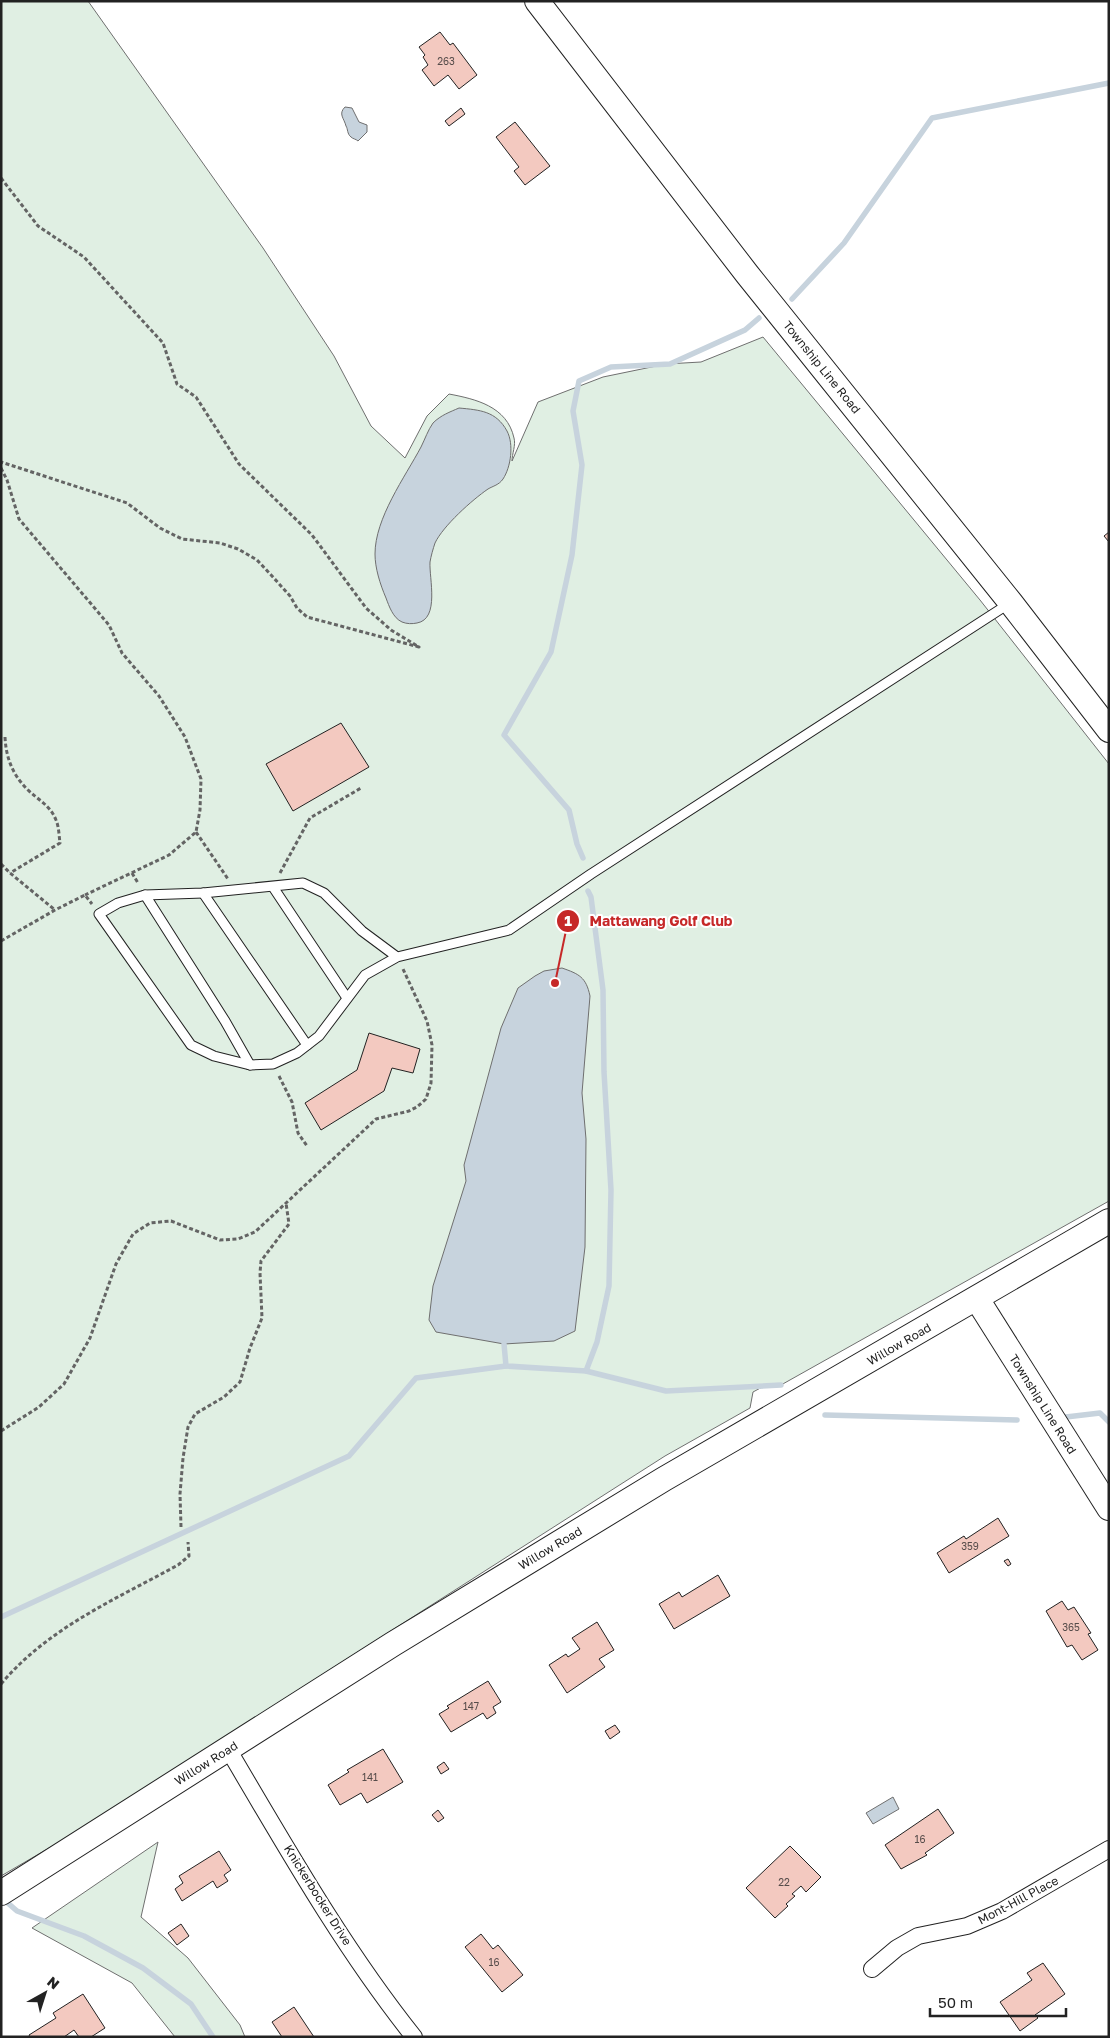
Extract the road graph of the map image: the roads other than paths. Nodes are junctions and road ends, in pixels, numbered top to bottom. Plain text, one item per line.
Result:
1 (537, 1) edge
2 (1011, 603) junction
3 (1109, 730) edge
4 (273, 887) junction
5 (203, 893) junction
6 (145, 895) junction
7 (397, 957) junction
8 (347, 998) junction
9 (307, 1045) junction
10 (250, 1065) junction
11 (1109, 1221) edge
12 (977, 1299) junction
13 (1109, 1508) edge
14 (228, 1749) junction
15 (1109, 1849) edge
16 (5, 1891) edge
17 (872, 1969) dead end
18 (414, 2037) edge

1 - 2 street, Township Line Road
2 - 3 street, Township Line Road
2 - 7 lane
4 - 5 lane
4 - 7 lane
4 - 8 lane
5 - 6 lane
5 - 9 lane
6 - 10 lane
6 - 10 lane
7 - 8 lane
8 - 9 lane
9 - 10 lane
11 - 12 street, Willow Road
12 - 13 street, Township Line Road
12 - 14 street, Willow Road
14 - 16 street, Willow Road
14 - 18 street, Knickerbocker Drive
15 - 17 street, Mont-Hill Place

